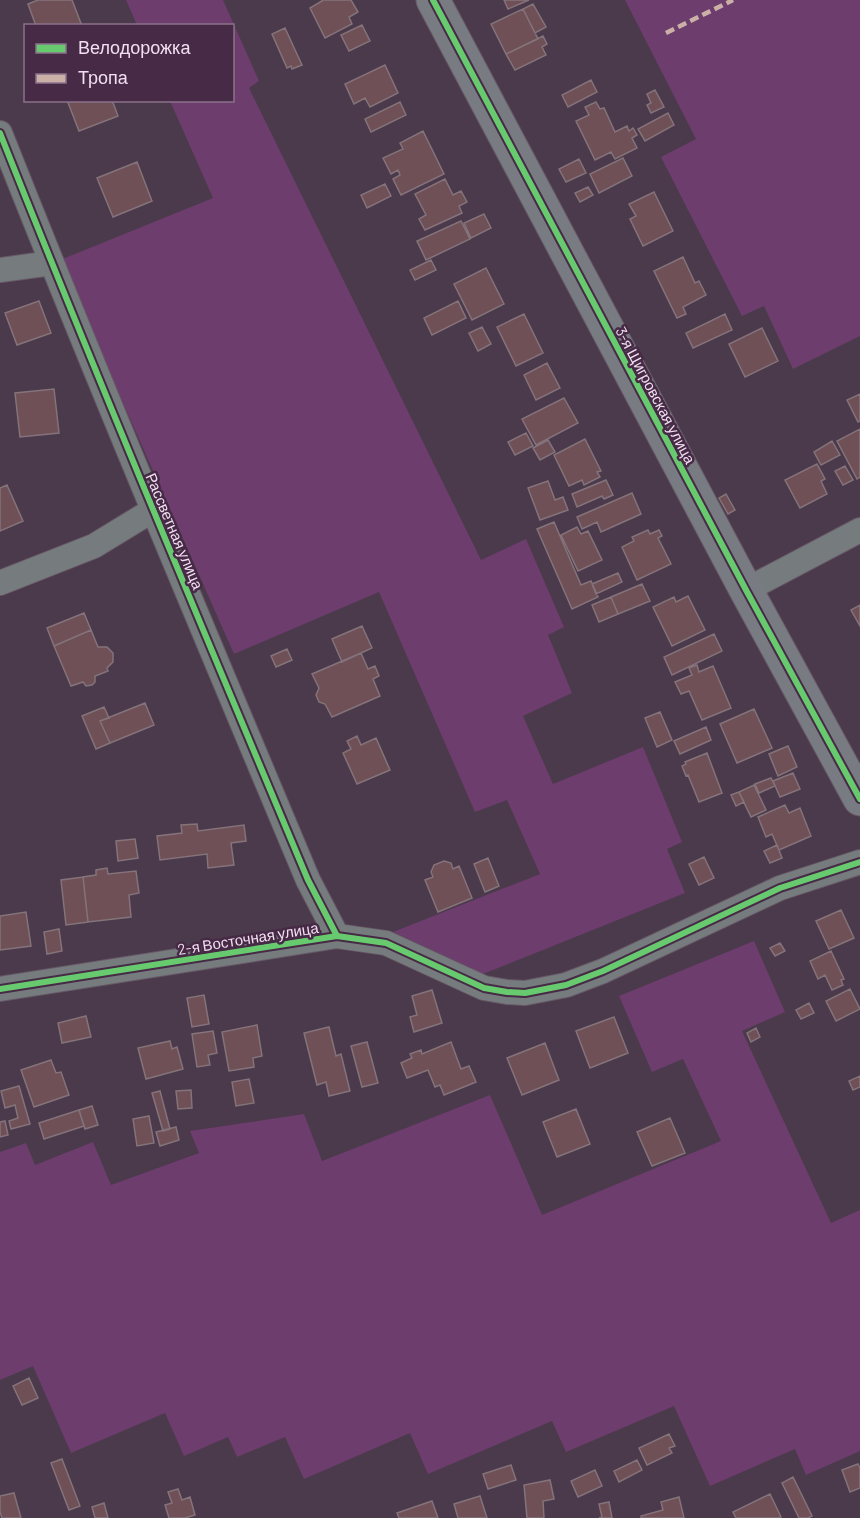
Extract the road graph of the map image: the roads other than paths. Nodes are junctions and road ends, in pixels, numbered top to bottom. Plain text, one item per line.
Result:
1 (433, 0) edge
2 (0, 133) edge
3 (52, 263) junction
4 (0, 270) edge
5 (153, 510) junction
6 (860, 530) edge
7 (0, 583) edge
8 (746, 590) junction
9 (860, 799) edge
10 (860, 862) edge
11 (337, 936) junction
12 (0, 989) edge

1 - 8 street, 3-я Щигровская улица
2 - 3 street, Рассветная улица
3 - 4 street
3 - 5 street, Рассветная улица
5 - 7 street
5 - 11 street, Рассветная улица
6 - 8 street
8 - 9 street, 3-я Щигровская улица
10 - 11 street, 2-я Восточная улица
11 - 12 street, 2-я Восточная улица

